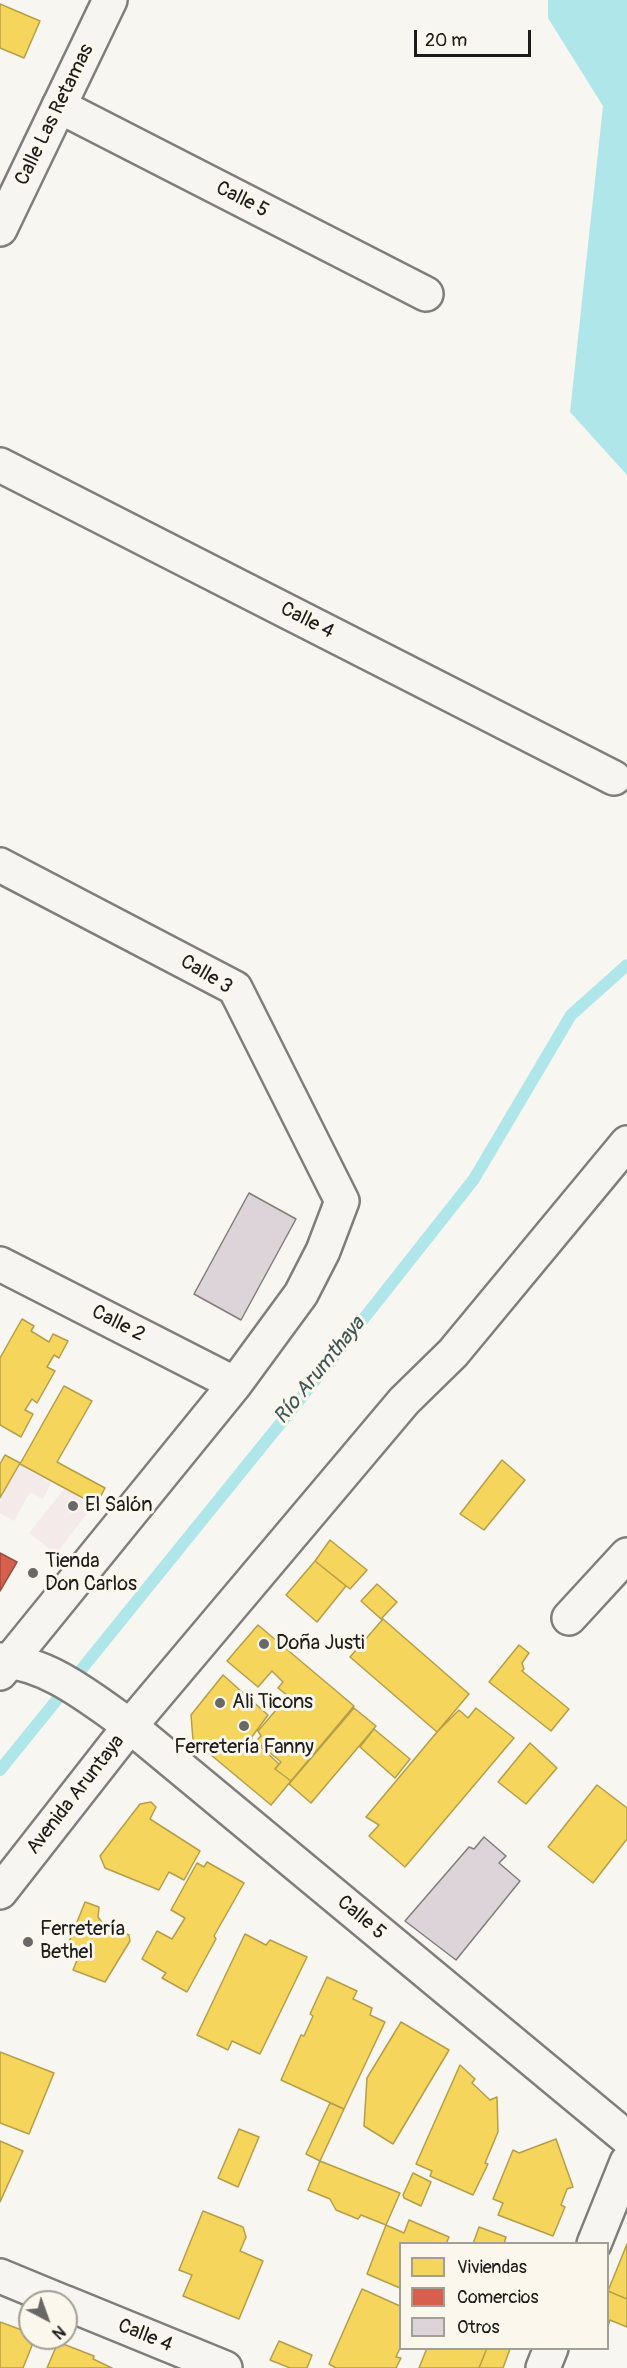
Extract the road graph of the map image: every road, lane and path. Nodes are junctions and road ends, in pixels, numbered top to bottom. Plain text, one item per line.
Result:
1 (110, 0) edge
2 (59, 106) junction
3 (0, 229) edge
4 (426, 294) dead end
5 (0, 465) edge
6 (614, 778) dead end
7 (0, 865) edge
8 (627, 1143) edge
9 (0, 1264) edge
10 (235, 1384) junction
11 (627, 1555) edge
12 (569, 1618) dead end
13 (2, 1662) edge
14 (129, 1726) junction
15 (0, 1892) edge
16 (627, 2138) edge
17 (627, 2162) edge
18 (595, 2242) edge
19 (0, 2276) edge
20 (34, 2290) edge
21 (78, 2308) edge
22 (551, 2350) edge
23 (225, 2368) edge
24 (543, 2368) edge

1 - 2 street, Calle Las Retamas
2 - 3 street, Calle Las Retamas
2 - 4 street, Calle 5
5 - 6 street, Calle 4
7 - 10 street, Calle 3
8 - 14 street, Avenida Aruntaya
9 - 10 street, Calle 2
10 - 13 street
11 - 12 street
13 - 14 street, Calle 5
14 - 15 street, Avenida Aruntaya
14 - 16 street, Calle 5
17 - 18 street
19 - 20 street, Calle 4
21 - 23 street, Calle 4
22 - 24 street

